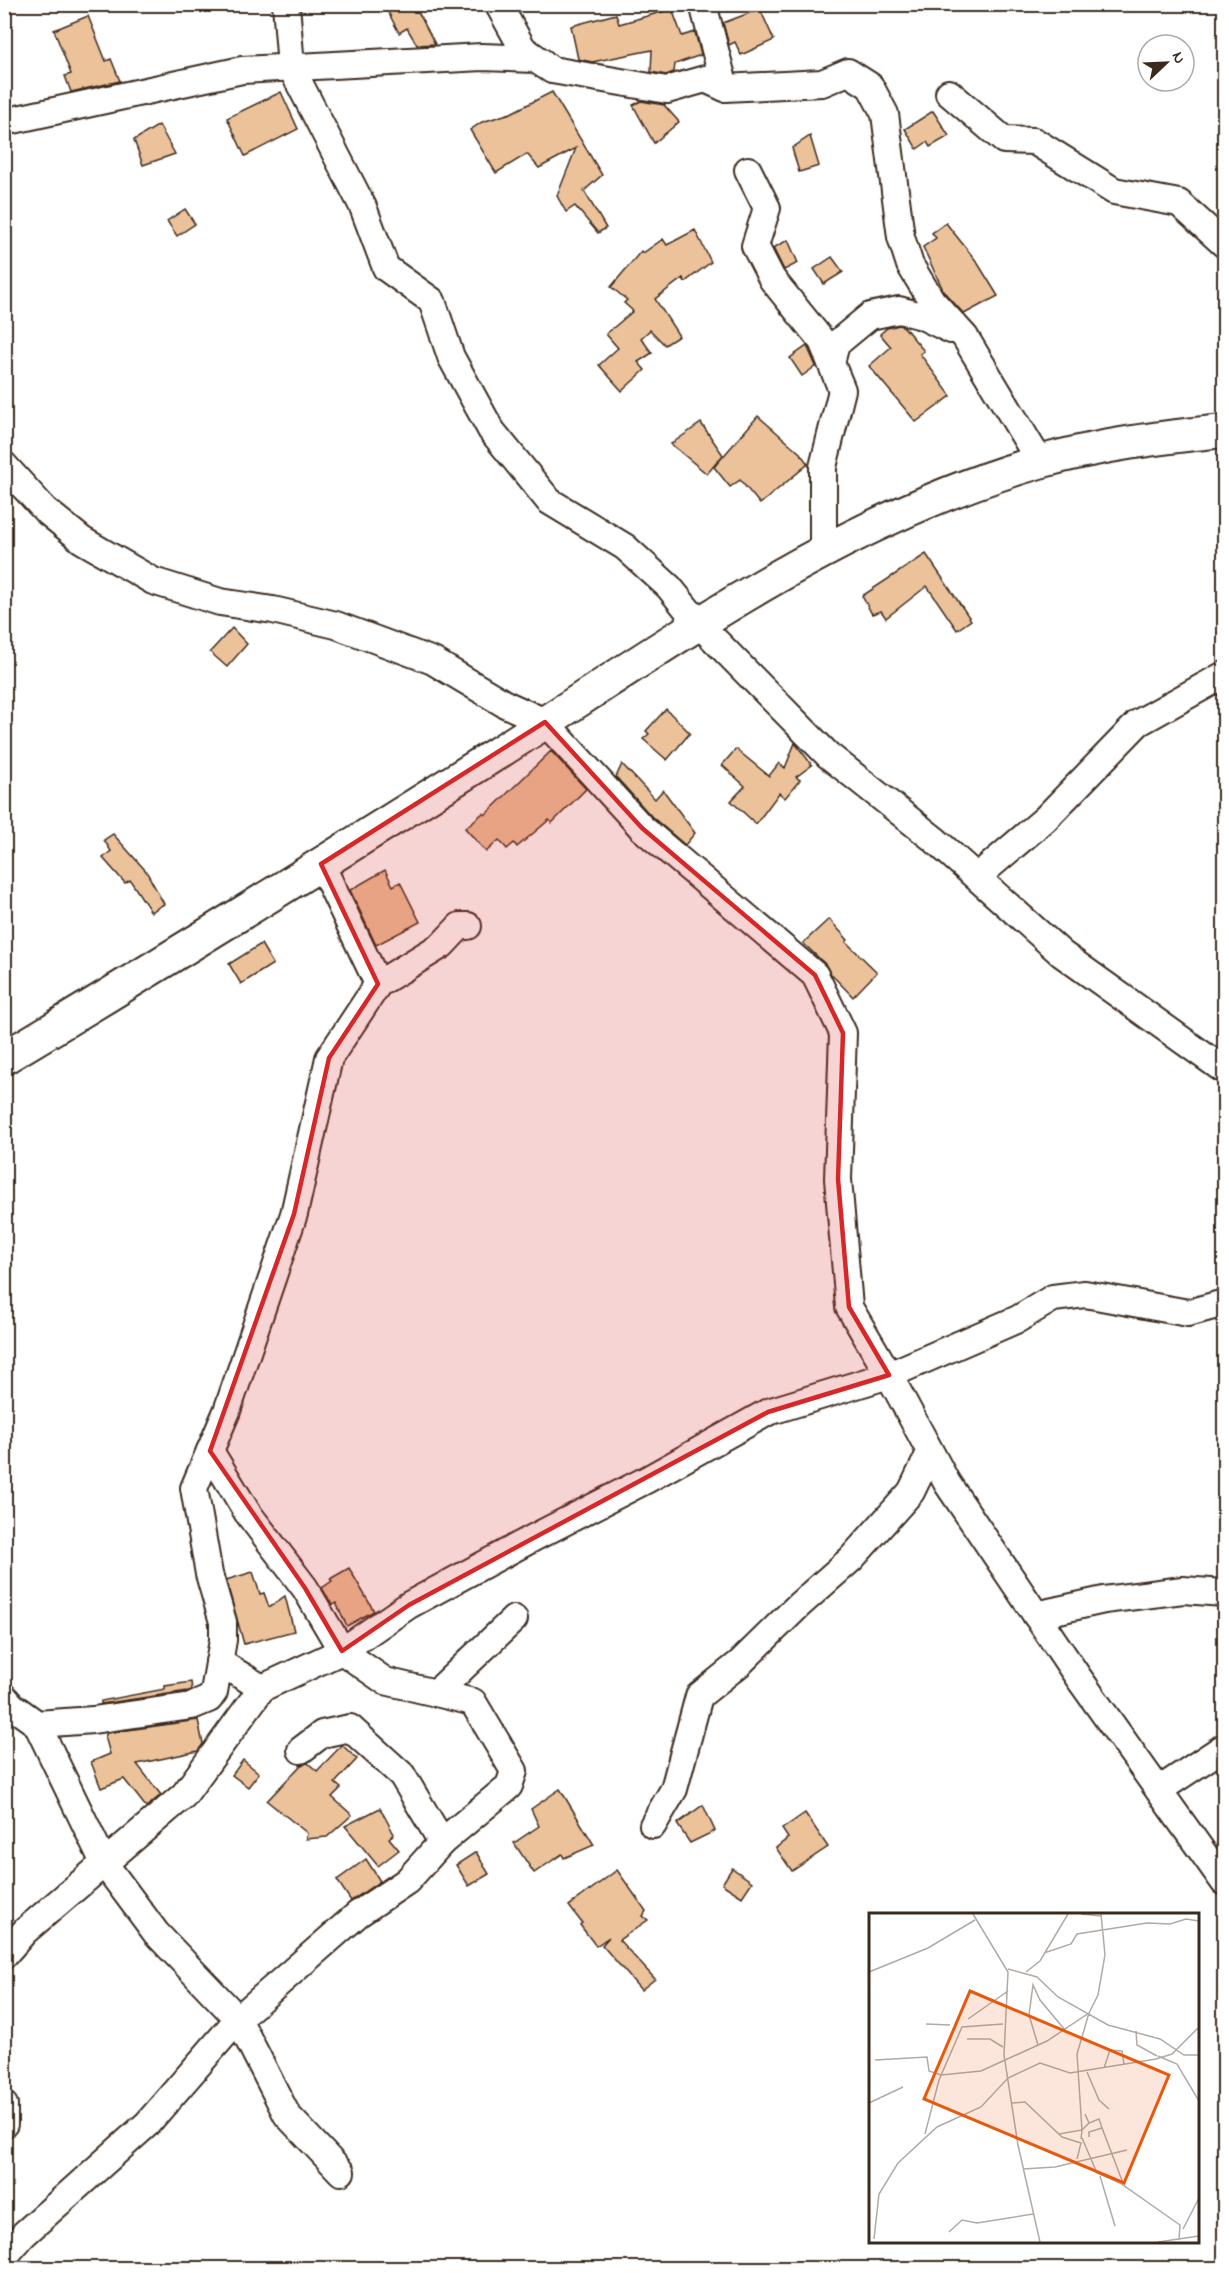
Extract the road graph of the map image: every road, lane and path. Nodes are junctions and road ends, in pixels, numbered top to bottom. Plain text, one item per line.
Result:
1 (286, 4) edge
2 (498, 4) edge
3 (703, 4) edge
4 (291, 67) junction
5 (552, 70) junction
6 (725, 88) junction
7 (949, 93) dead end
8 (4, 122) edge
9 (748, 170) dead end
10 (1224, 244) edge
11 (910, 265) junction
12 (899, 310) junction
13 (964, 337) junction
14 (831, 363) junction
15 (1224, 431) edge
16 (1040, 462) junction
17 (4, 465) edge
18 (823, 552) junction
19 (699, 624) junction
20 (1224, 675) edge
21 (545, 723) junction
22 (321, 864) junction
23 (977, 877) junction
24 (468, 926) dead end
25 (378, 984) junction
26 (4, 1058) edge
27 (1224, 1070) edge
28 (1224, 1303) edge
29 (889, 1375) junction
30 (210, 1451) junction
31 (930, 1453) junction
32 (1224, 1593) edge
33 (1036, 1615) junction
34 (514, 1619) dead end
35 (342, 1652) junction
36 (219, 1662) junction
37 (262, 1688) junction
38 (436, 1693) junction
39 (4, 1697) edge
40 (37, 1724) junction
41 (1224, 1746) edge
42 (301, 1750) dead end
43 (1159, 1790) junction
44 (653, 1825) dead end
45 (442, 1842) junction
46 (104, 1863) junction
47 (1224, 1882) edge
48 (4, 1955) edge
49 (238, 2019) junction
50 (4, 2105) edge
51 (4, 2124) edge
52 (340, 2172) dead end
53 (4, 2258) edge

1 - 4 street
2 - 5 street
3 - 6 street
4 - 5 street
4 - 8 street
4 - 19 street
5 - 6 street
6 - 11 street
7 - 10 street
9 - 14 street
11 - 12 street
11 - 13 street
12 - 13 street
12 - 14 street
13 - 16 street
14 - 18 street
15 - 16 street
16 - 18 street
17 - 21 street
18 - 19 street
19 - 21 street
19 - 23 street
20 - 23 street
21 - 22 street
21 - 29 street
22 - 25 street
22 - 26 street
23 - 27 street
24 - 25 street
25 - 30 street
28 - 29 street
29 - 31 street
29 - 35 street
30 - 35 street
30 - 36 street
31 - 33 street
31 - 44 street
32 - 33 street
33 - 43 street
34 - 38 street
35 - 37 street
35 - 38 street
36 - 37 street
36 - 40 street
37 - 46 street
38 - 45 street
39 - 40 street
40 - 46 street
41 - 43 street
42 - 45 street
43 - 47 street
45 - 49 street
46 - 48 street
46 - 49 street
49 - 52 street
49 - 53 street
50 - 51 street

